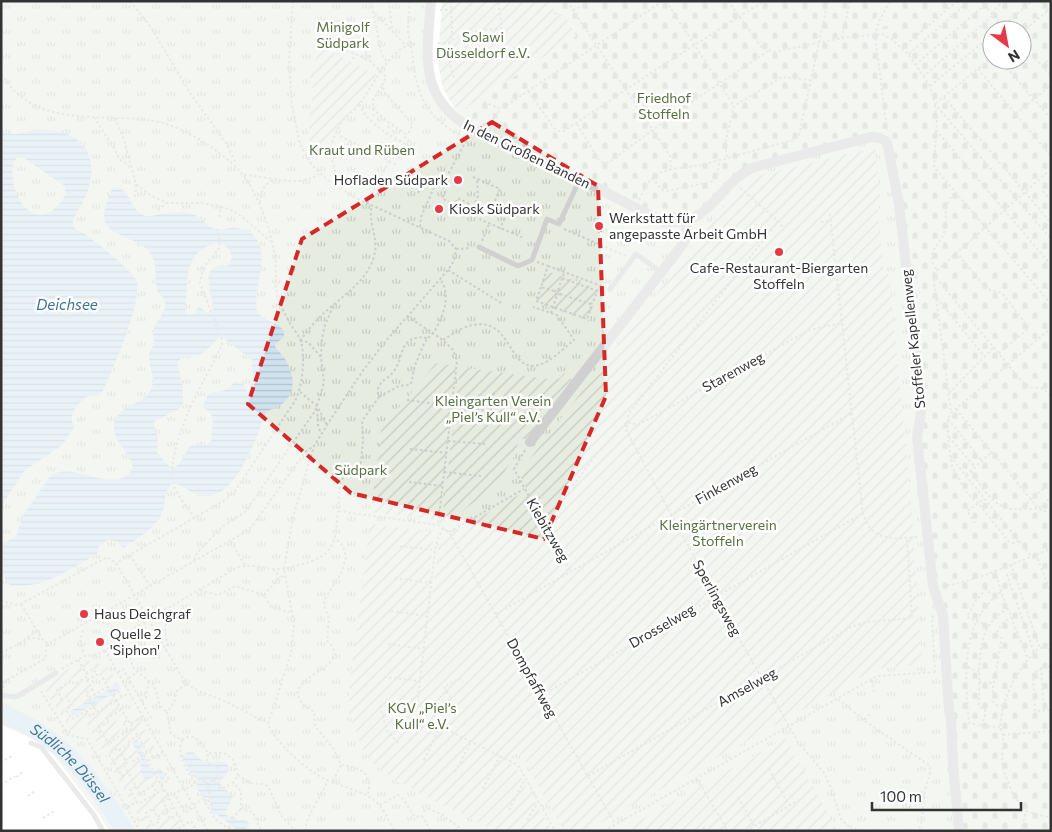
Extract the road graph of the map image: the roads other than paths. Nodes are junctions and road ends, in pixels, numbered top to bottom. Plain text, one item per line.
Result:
1 (431, 1) edge
2 (884, 139) joint
3 (580, 179) junction
4 (686, 220) junction
5 (479, 247) road end
6 (661, 272) junction
7 (610, 289) road end
8 (530, 442) road end
9 (56, 673) road end
10 (2, 693) edge
11 (31, 743) dead end
12 (103, 831) edge
13 (959, 831) edge

1 - 3 street, In den Großen Banden
2 - 4 street, In den Großen Banden
2 - 13 street, Stoffeler Kapellenweg
3 - 4 street, In den Großen Banden
3 - 5 lane
4 - 6 street
6 - 7 lane
6 - 8 street
9 - 10 lane
11 - 12 lane

